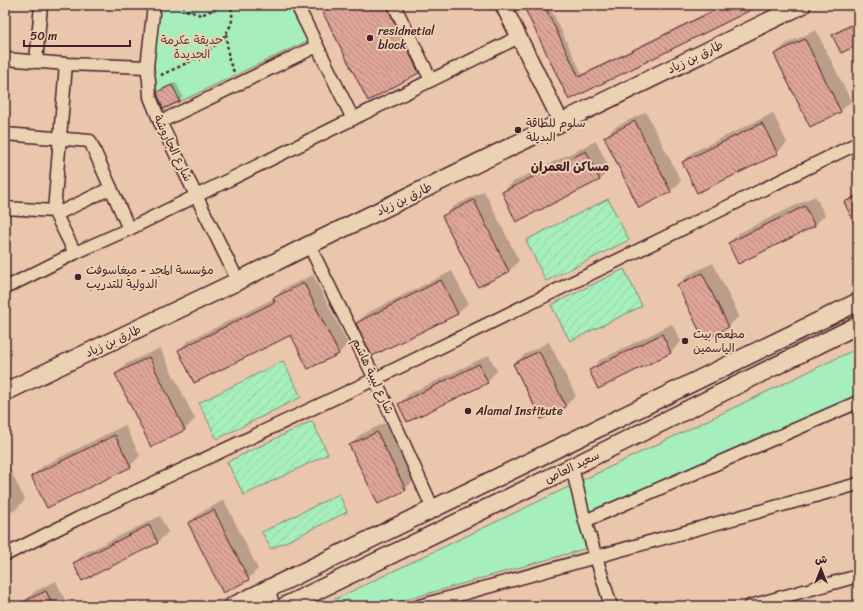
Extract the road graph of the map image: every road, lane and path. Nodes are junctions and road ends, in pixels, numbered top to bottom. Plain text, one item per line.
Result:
1 (41, 5) edge
2 (154, 5) edge
3 (183, 5) edge
4 (220, 5) edge
5 (230, 5) edge
6 (298, 5) edge
7 (394, 5) edge
8 (503, 5) edge
9 (802, 5) edge
10 (226, 34) junction
11 (519, 37) junction
12 (317, 46) junction
13 (5, 59) edge
14 (36, 62) junction
15 (66, 64) junction
16 (147, 67) junction
17 (149, 80) junction
18 (431, 80) junction
19 (239, 84) junction
20 (353, 119) junction
21 (160, 122) junction
22 (561, 122) junction
23 (5, 134) edge
24 (60, 138) junction
25 (858, 144) edge
26 (111, 188) junction
27 (197, 196) junction
28 (5, 208) edge
29 (54, 211) junction
30 (129, 229) junction
31 (309, 245) junction
32 (75, 253) junction
33 (238, 282) junction
34 (5, 288) edge
35 (858, 302) edge
36 (858, 325) edge
37 (375, 379) junction
38 (5, 392) edge
39 (858, 402) edge
40 (572, 467) junction
41 (858, 484) edge
42 (433, 509) junction
43 (585, 521) junction
44 (5, 555) edge
45 (597, 557) junction
46 (858, 576) edge
47 (267, 590) junction
48 (233, 606) edge
49 (272, 606) edge
50 (285, 606) edge
51 (419, 606) edge
52 (611, 606) edge
53 (750, 606) edge

1 - 14 street
2 - 16 street, شارع الجاروشة
3 - 4 path
5 - 10 path
6 - 12 street
7 - 18 street
8 - 11 street
9 - 22 main road, طارق بن زياد
10 - 17 path
10 - 19 path
11 - 18 street
11 - 22 street
12 - 19 street
12 - 20 street
13 - 14 street
14 - 15 street
15 - 16 street
15 - 24 street
16 - 17 street, شارع الجاروشة
17 - 21 street, شارع الجاروشة
18 - 20 street
19 - 21 street
20 - 27 street
21 - 27 street, شارع الجاروشة
22 - 31 main road, طارق بن زياد
23 - 24 street
24 - 26 street
24 - 29 street
25 - 37 street
26 - 29 street
26 - 30 street
27 - 30 street
27 - 33 street, شارع الجاروشة
28 - 29 street
29 - 32 street
30 - 32 street
31 - 33 main road, طارق بن زياد
31 - 37 street, شارع لبيبة هاشم
32 - 34 street
33 - 38 main road, طارق بن زياد
35 - 42 main road
36 - 40 main road, سعيد العاص
37 - 42 street, شارع لبيبة هاشم
37 - 44 street
39 - 43 street
40 - 43 street
40 - 50 main road, سعيد العاص
41 - 45 street
42 - 47 main road
43 - 45 street
45 - 51 street
45 - 52 street
46 - 53 street
47 - 48 main road
47 - 49 street

